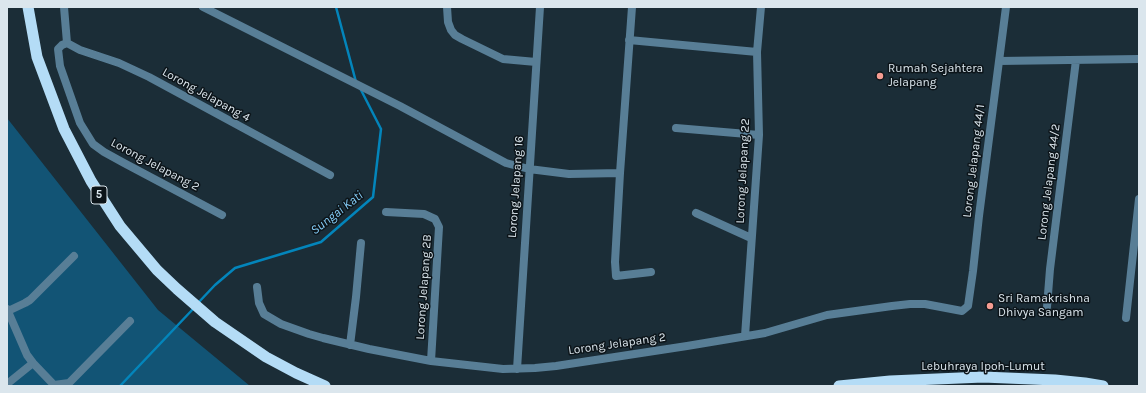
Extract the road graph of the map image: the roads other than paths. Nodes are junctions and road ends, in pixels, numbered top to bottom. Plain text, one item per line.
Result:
1 (28, 7) edge
2 (36, 7) edge
3 (64, 7) edge
4 (203, 7) edge
5 (447, 7) edge
6 (540, 7) edge
7 (632, 7) edge
8 (761, 7) edge
9 (1006, 7) edge
10 (629, 40) junction
11 (67, 43) junction
12 (757, 52) junction
13 (1139, 59) edge
14 (1076, 60) junction
15 (999, 61) junction
16 (536, 62) junction
17 (47, 85) junction
18 (676, 128) dead end
19 (759, 135) junction
20 (529, 169) junction
21 (620, 173) junction
22 (330, 175) dead end
23 (1139, 199) edge
24 (386, 212) dead end
25 (696, 213) dead end
26 (222, 215) dead end
27 (751, 238) junction
28 (361, 243) dead end
29 (74, 256) dead end
30 (974, 271) joint
31 (651, 272) dead end
32 (257, 287) dead end
33 (1047, 307) dead end
34 (8, 310) edge
35 (1126, 318) dead end
36 (130, 320) dead end
37 (745, 336) junction
38 (350, 344) junction
39 (431, 361) junction
40 (33, 363) junction
41 (517, 369) junction
42 (7, 384) edge
43 (325, 386) edge
44 (839, 386) edge
45 (1103, 386) edge

1 - 17 highway, 5
2 - 17 highway, 5
3 - 11 street
4 - 20 street
5 - 16 street
6 - 16 street, Lorong Jelapang 16
7 - 10 street
8 - 12 street, Lorong Jelapang 22
9 - 15 street, Lorong Jelapang 44/1
10 - 12 street
10 - 21 street
11 - 22 street, Lorong Jelapang 4
11 - 26 street, Lorong Jelapang 2
12 - 19 street, Lorong Jelapang 22
13 - 14 street
14 - 15 street
14 - 33 street, Lorong Jelapang 44/2
15 - 30 street, Lorong Jelapang 44/1
16 - 20 street, Lorong Jelapang 16
17 - 43 highway, 5
18 - 19 street
19 - 27 street, Lorong Jelapang 22
20 - 21 street
20 - 41 street, Lorong Jelapang 16
21 - 31 street
23 - 35 street
24 - 39 street, Lorong Jelapang 2B
25 - 27 street
27 - 37 street, Lorong Jelapang 22
28 - 38 street
29 - 34 street
30 - 37 street, Lorong Jelapang 2
32 - 38 street, Lorong Jelapang 2
34 - 40 street
36 - 40 street
37 - 41 street, Lorong Jelapang 2
38 - 39 street, Lorong Jelapang 2
39 - 41 street, Lorong Jelapang 2
40 - 42 street
44 - 45 highway, Lebuhraya Ipoh-Lumut

